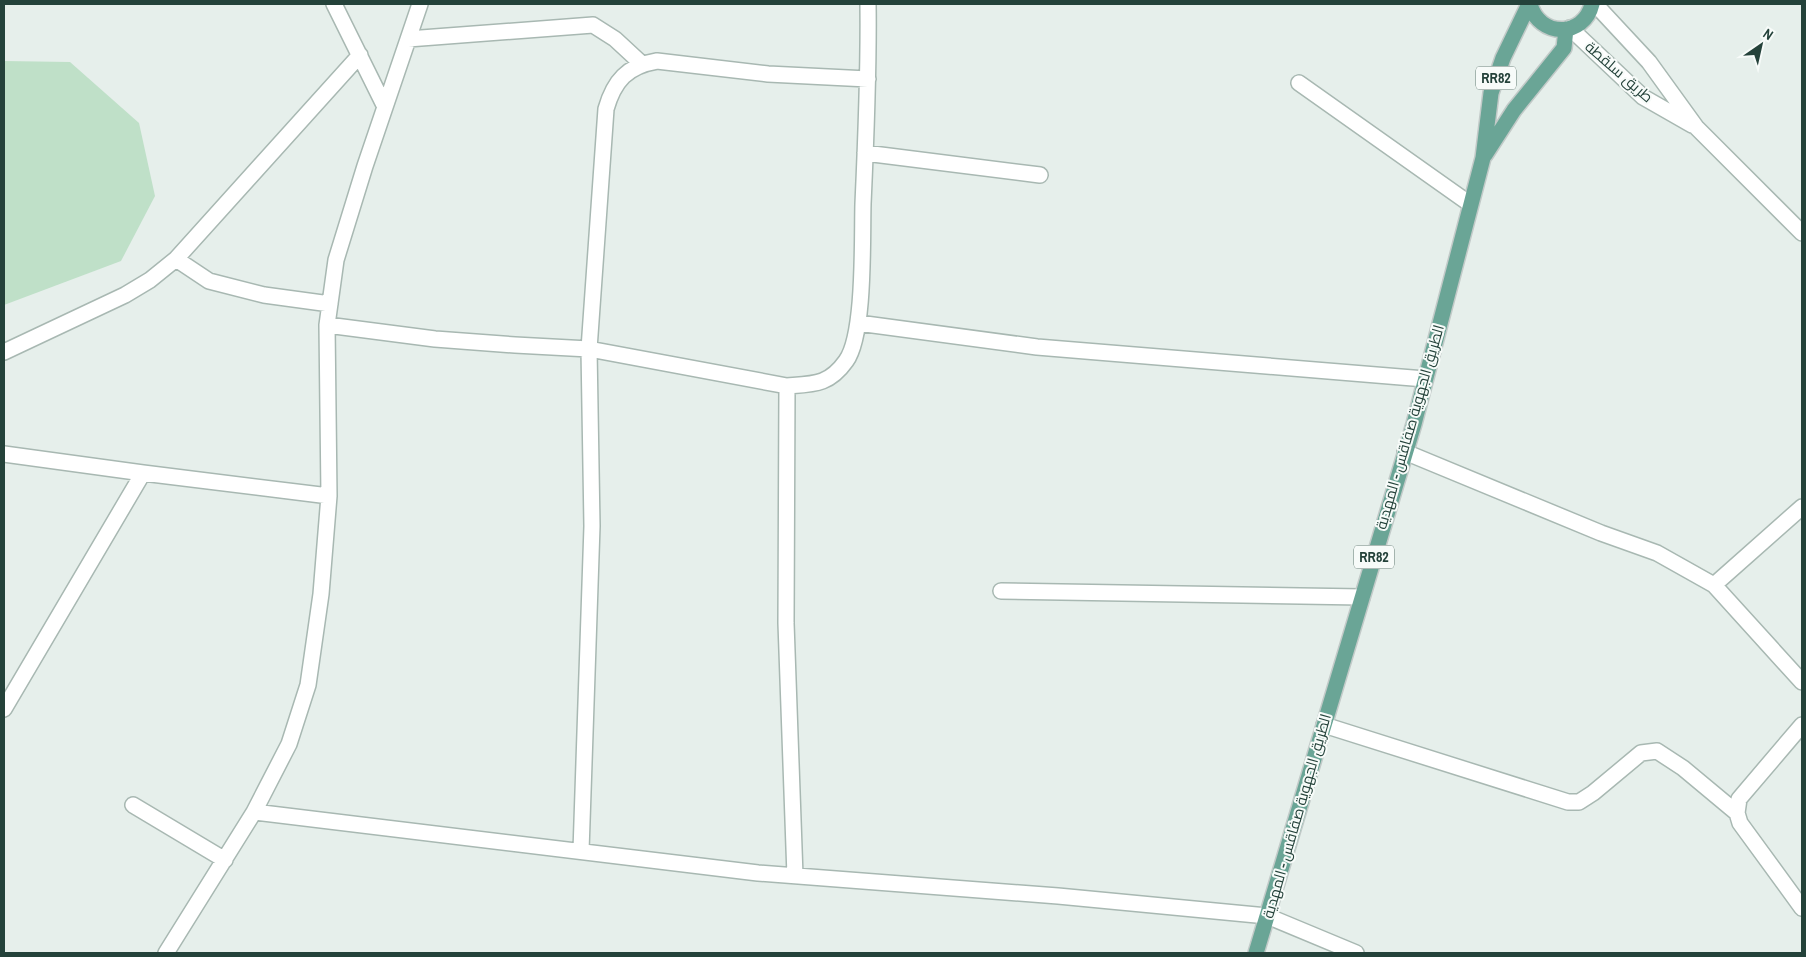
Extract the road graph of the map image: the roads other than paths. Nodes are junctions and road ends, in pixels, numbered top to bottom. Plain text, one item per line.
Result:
1 (334, 4) edge
2 (420, 4) edge
3 (868, 4) edge
4 (1530, 4) edge
5 (1594, 4) edge
6 (1568, 29) junction
7 (408, 40) junction
8 (360, 55) junction
9 (642, 64) junction
10 (868, 79) junction
11 (1299, 83) dead end
12 (385, 107) junction
13 (1696, 127) junction
14 (865, 153) junction
15 (1483, 158) junction
16 (1040, 175) dead end
17 (1470, 204) junction
18 (1802, 233) edge
19 (176, 259) junction
20 (330, 304) junction
21 (858, 323) junction
22 (327, 325) junction
23 (589, 349) junction
24 (4, 352) edge
25 (1425, 379) junction
26 (787, 386) junction
27 (1405, 452) junction
28 (4, 454) edge
29 (143, 474) junction
30 (328, 496) junction
31 (1802, 507) edge
32 (1714, 586) junction
33 (1001, 591) dead end
34 (1362, 597) junction
35 (1802, 682) edge
36 (4, 709) edge
37 (1802, 725) edge
38 (1324, 726) junction
39 (133, 805) dead end
40 (254, 812) junction
41 (1737, 813) junction
42 (581, 851) junction
43 (225, 860) junction
44 (795, 876) junction
45 (1802, 908) edge
46 (1267, 916) junction
47 (166, 953) edge
48 (1256, 953) edge
49 (1356, 953) edge

1 - 8 street
2 - 7 street
3 - 10 street
4 - 6 main road, الطريق الجهوية صفاقس - المهدية / RR82
4 - 15 main road, الطريق الجهوية صفاقس - المهدية / RR82
5 - 6 main road
5 - 13 street, طريق سلقطة
6 - 13 street, طريق سلقطة
6 - 15 main road, الطريق الجهوية صفاقس - المهدية / RR82
7 - 9 street
7 - 12 street
8 - 12 street
8 - 19 street
9 - 10 street
9 - 23 street
10 - 14 street
11 - 17 street
12 - 20 street
13 - 18 street, طريق سلقطة
14 - 16 street
14 - 21 street
15 - 17 main road, الطريق الجهوية صفاقس - المهدية / RR82
17 - 25 main road, الطريق الجهوية صفاقس - المهدية / RR82
19 - 20 street
19 - 24 street
20 - 22 street
21 - 25 street
21 - 26 street
22 - 23 street
22 - 30 street
23 - 26 street
23 - 42 street
25 - 27 main road, الطريق الجهوية صفاقس - المهدية / RR82
26 - 44 street
27 - 32 street
27 - 34 main road, الطريق الجهوية صفاقس - المهدية / RR82
28 - 29 street
29 - 30 street
29 - 36 street
30 - 40 street
31 - 32 street
32 - 35 street
33 - 34 street
34 - 38 main road, الطريق الجهوية صفاقس - المهدية / RR82
37 - 41 street
38 - 41 street
38 - 46 main road, الطريق الجهوية صفاقس - المهدية / RR82
39 - 43 street
40 - 42 street
40 - 43 street
41 - 45 street
42 - 44 street
43 - 47 street
44 - 46 street
46 - 48 main road, الطريق الجهوية صفاقس - المهدية / RR82
46 - 49 street

